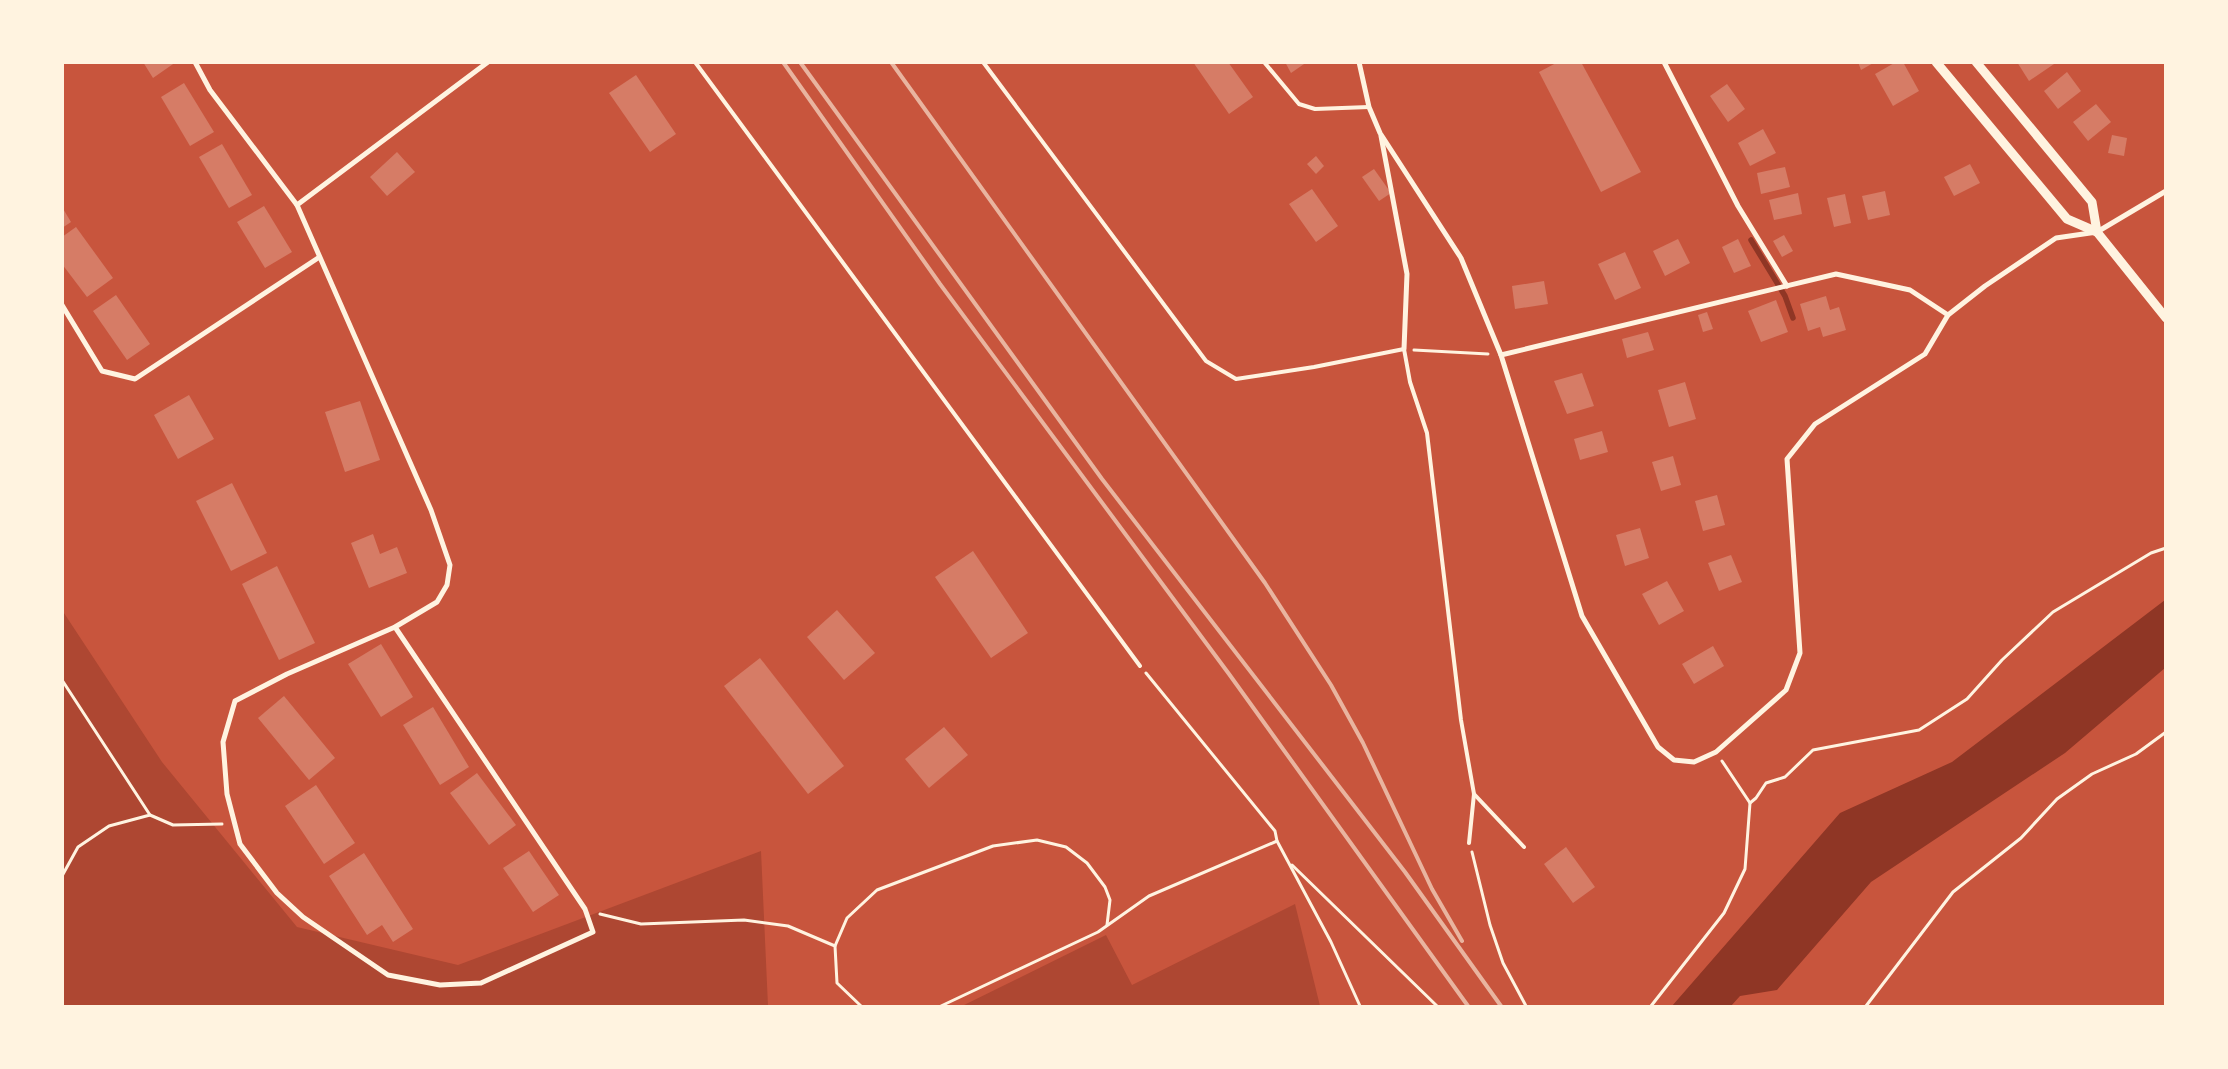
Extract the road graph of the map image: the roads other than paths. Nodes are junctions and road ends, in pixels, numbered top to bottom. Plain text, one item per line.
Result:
1 (194, 62) edge
2 (488, 62) edge
3 (695, 62) edge
4 (983, 62) edge
5 (1264, 62) edge
6 (1359, 62) edge
7 (1664, 62) edge
8 (1936, 62) edge
9 (1976, 62) edge
10 (1369, 107) junction
11 (1380, 133) junction
12 (2166, 191) edge
13 (296, 206) junction
14 (2097, 232) junction
15 (318, 258) junction
16 (1787, 286) junction
17 (62, 305) edge
18 (1948, 315) junction
19 (2166, 318) edge
20 (1404, 350) junction
21 (1501, 355) junction
22 (395, 627) junction
23 (1140, 666) road end
24 (1474, 794) junction
25 (1469, 844) road end
26 (1524, 847) dead end

1 - 13 street
2 - 13 street
3 - 23 lane
4 - 20 lane
5 - 10 lane
6 - 10 street
7 - 16 street
8 - 14 street
9 - 14 street
10 - 11 street
11 - 20 street
11 - 21 street
12 - 14 street
13 - 15 street
14 - 18 street
14 - 19 street
15 - 17 street
15 - 22 street
16 - 18 street
16 - 21 street
18 - 21 street
20 - 24 lane
22 - 22 street
24 - 25 lane
24 - 26 lane

